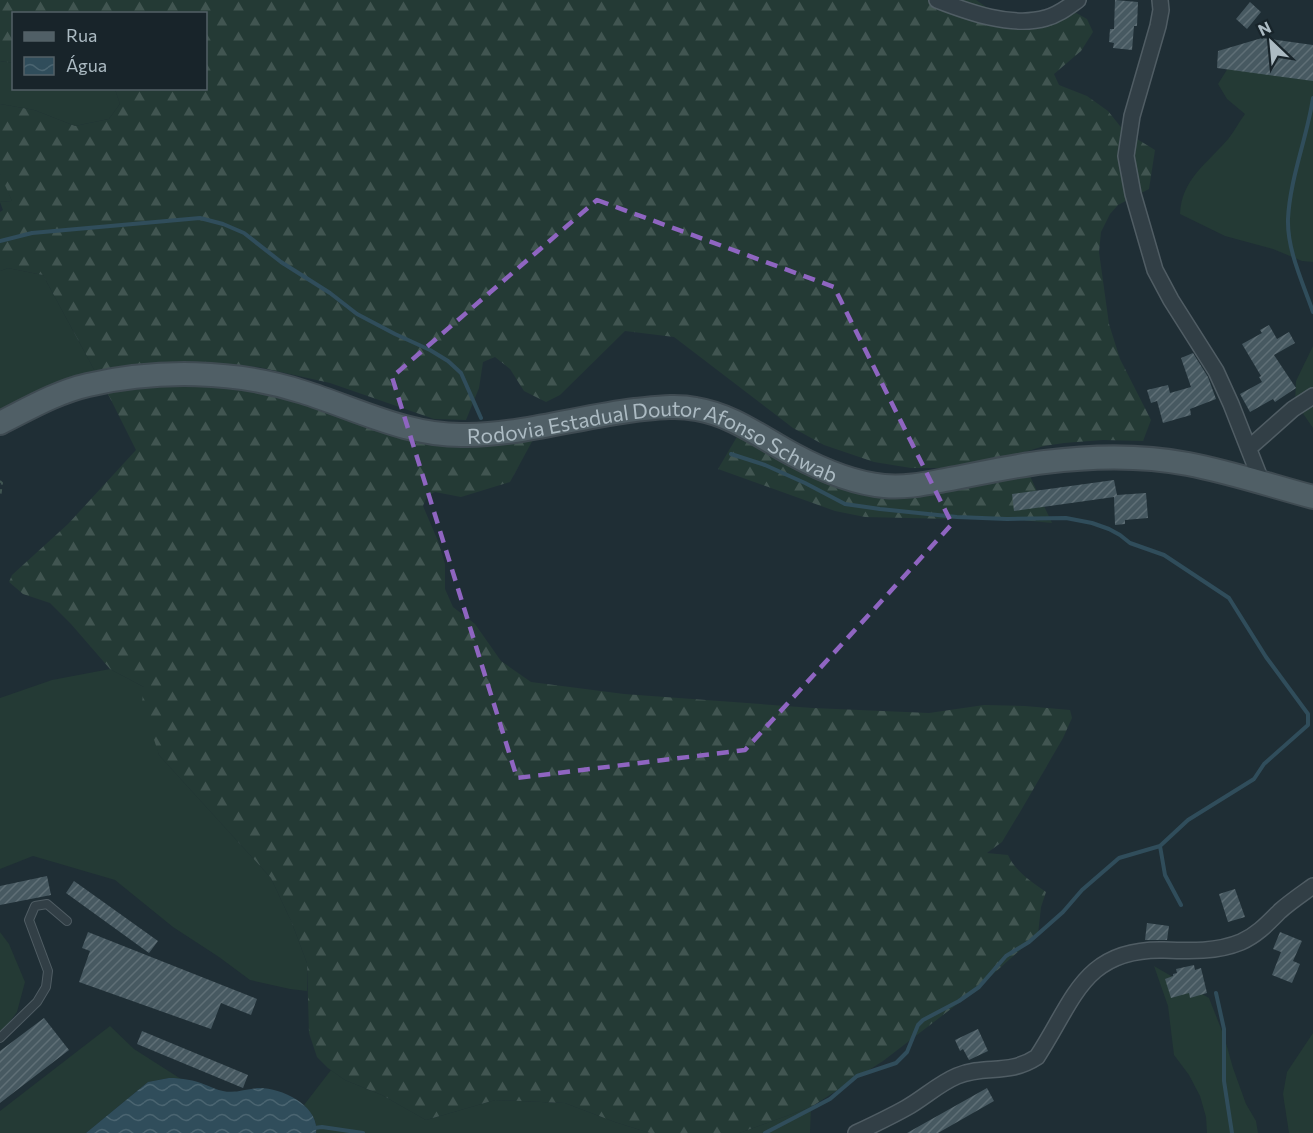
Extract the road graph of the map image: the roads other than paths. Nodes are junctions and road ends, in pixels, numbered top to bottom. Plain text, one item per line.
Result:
1 (937, 0) edge
2 (1078, 0) edge
3 (1160, 0) edge
4 (1313, 396) edge
5 (0, 423) edge
6 (1249, 448) junction
7 (1262, 483) junction
8 (1313, 497) edge
9 (1313, 886) edge
10 (66, 921) dead end
11 (0, 1038) edge
12 (856, 1133) edge

1 - 2 street
3 - 6 street
4 - 6 street
5 - 7 main road, Rodovia Estadual Doutor Afonso Schwab
6 - 7 street
7 - 8 main road, Rodovia Estadual Doutor Afonso Schwab
9 - 12 street
10 - 11 lane

